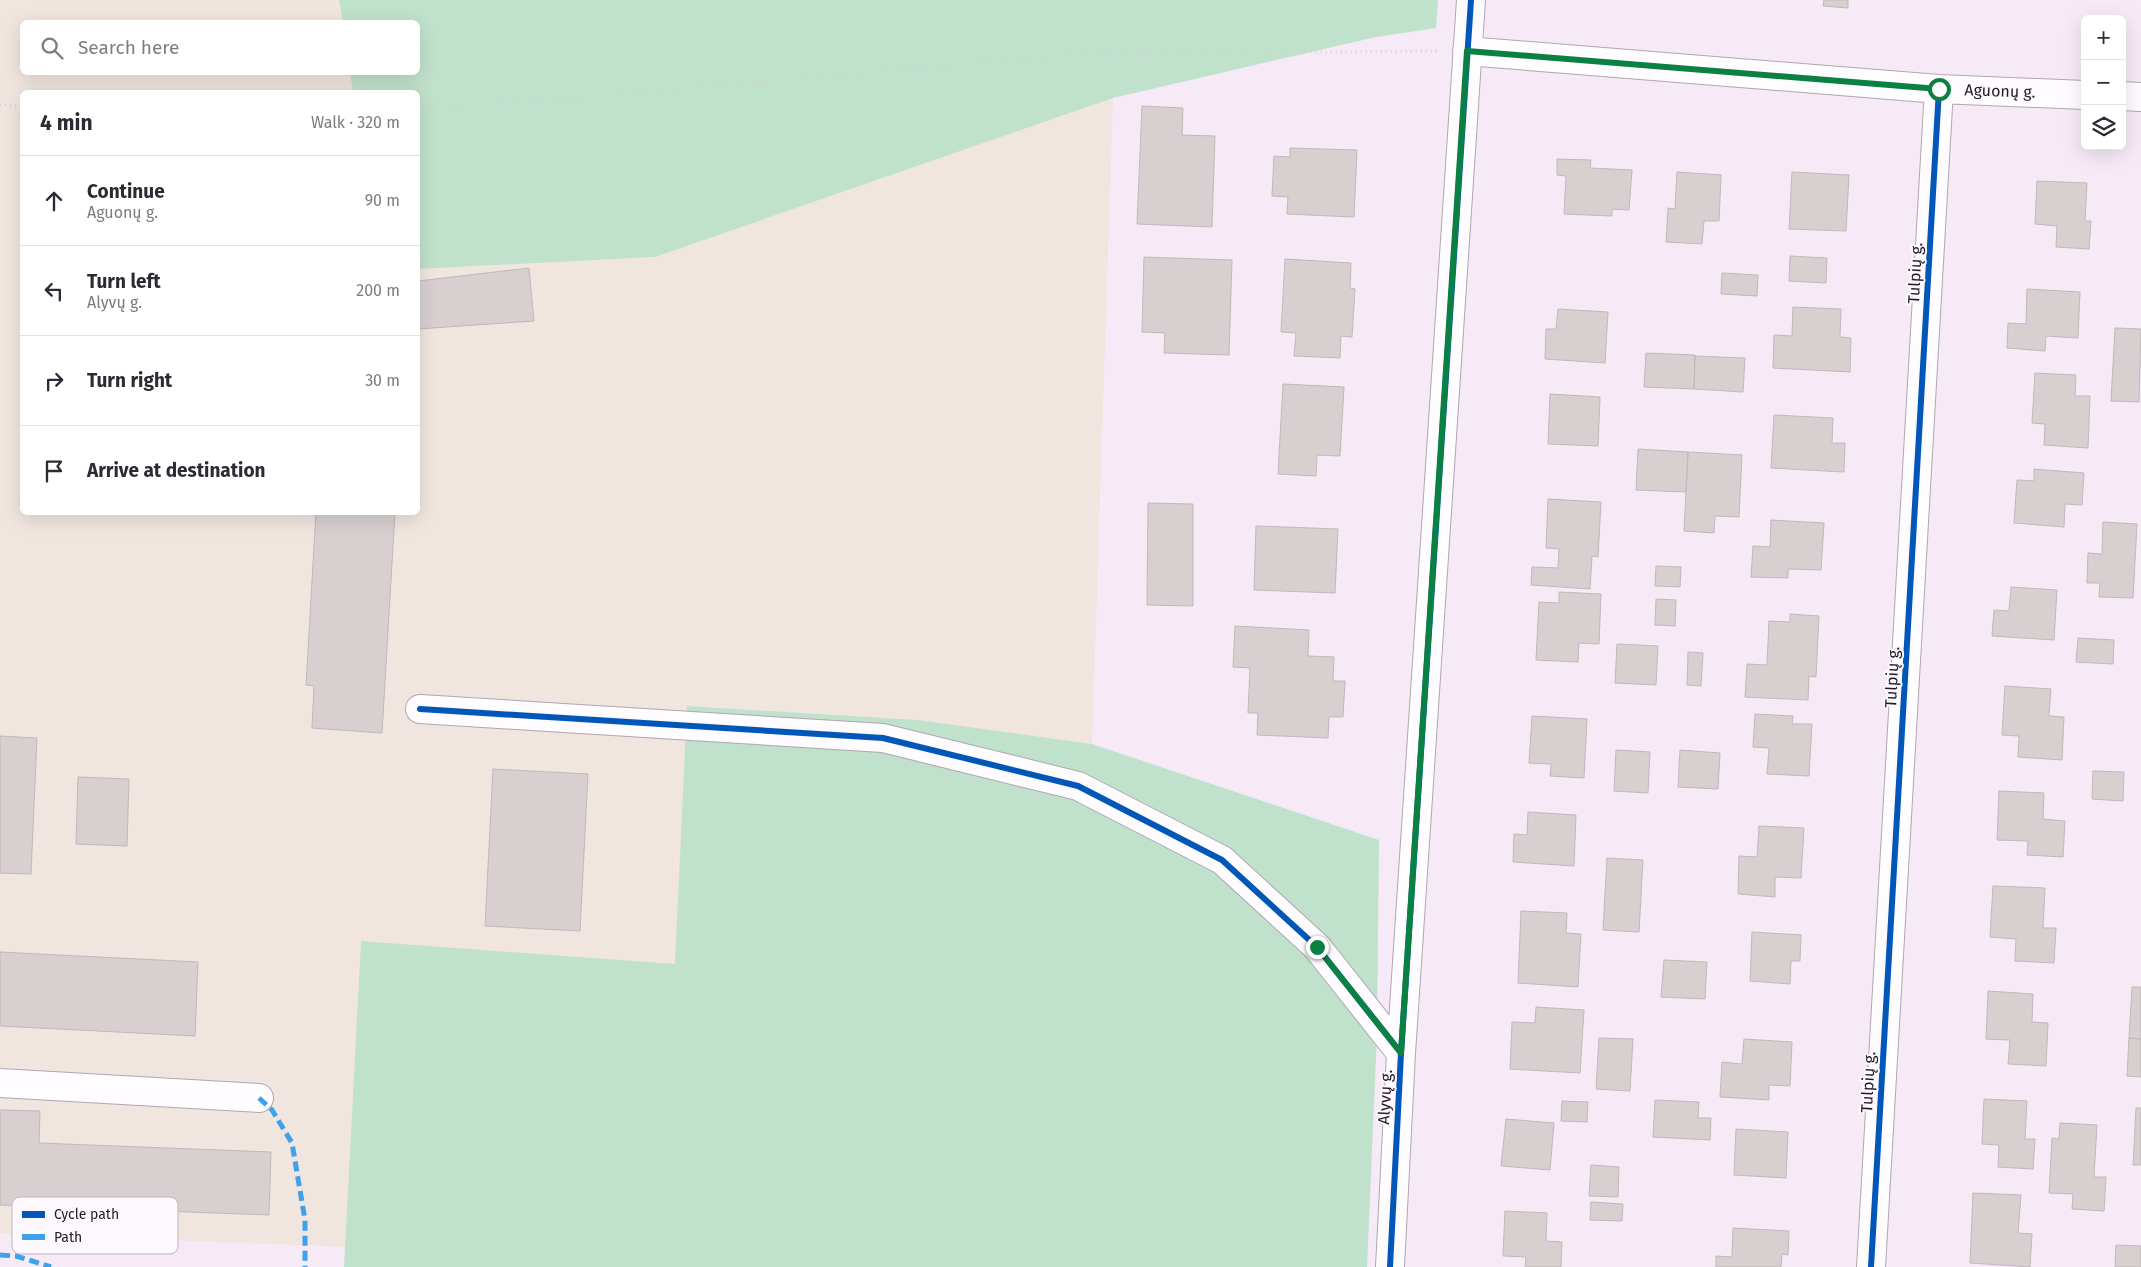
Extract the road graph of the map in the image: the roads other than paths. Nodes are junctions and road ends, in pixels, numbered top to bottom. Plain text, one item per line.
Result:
1 (1470, 0) edge
2 (1467, 51) junction
3 (1939, 89) junction
4 (2081, 94) edge
5 (2126, 96) edge
6 (2141, 97) edge
7 (420, 709) dead end
8 (1401, 1053) junction
9 (0, 1083) edge
10 (259, 1098) dead end
11 (1390, 1267) edge
12 (1871, 1267) edge

1 - 2 street, Alyvų g.
2 - 3 street, Aguonų g.
2 - 8 street, Alyvų g.
3 - 4 street, Aguonų g.
3 - 12 street, Tulpių g.
5 - 6 street
7 - 8 street
8 - 11 street, Alyvų g.
9 - 10 street

